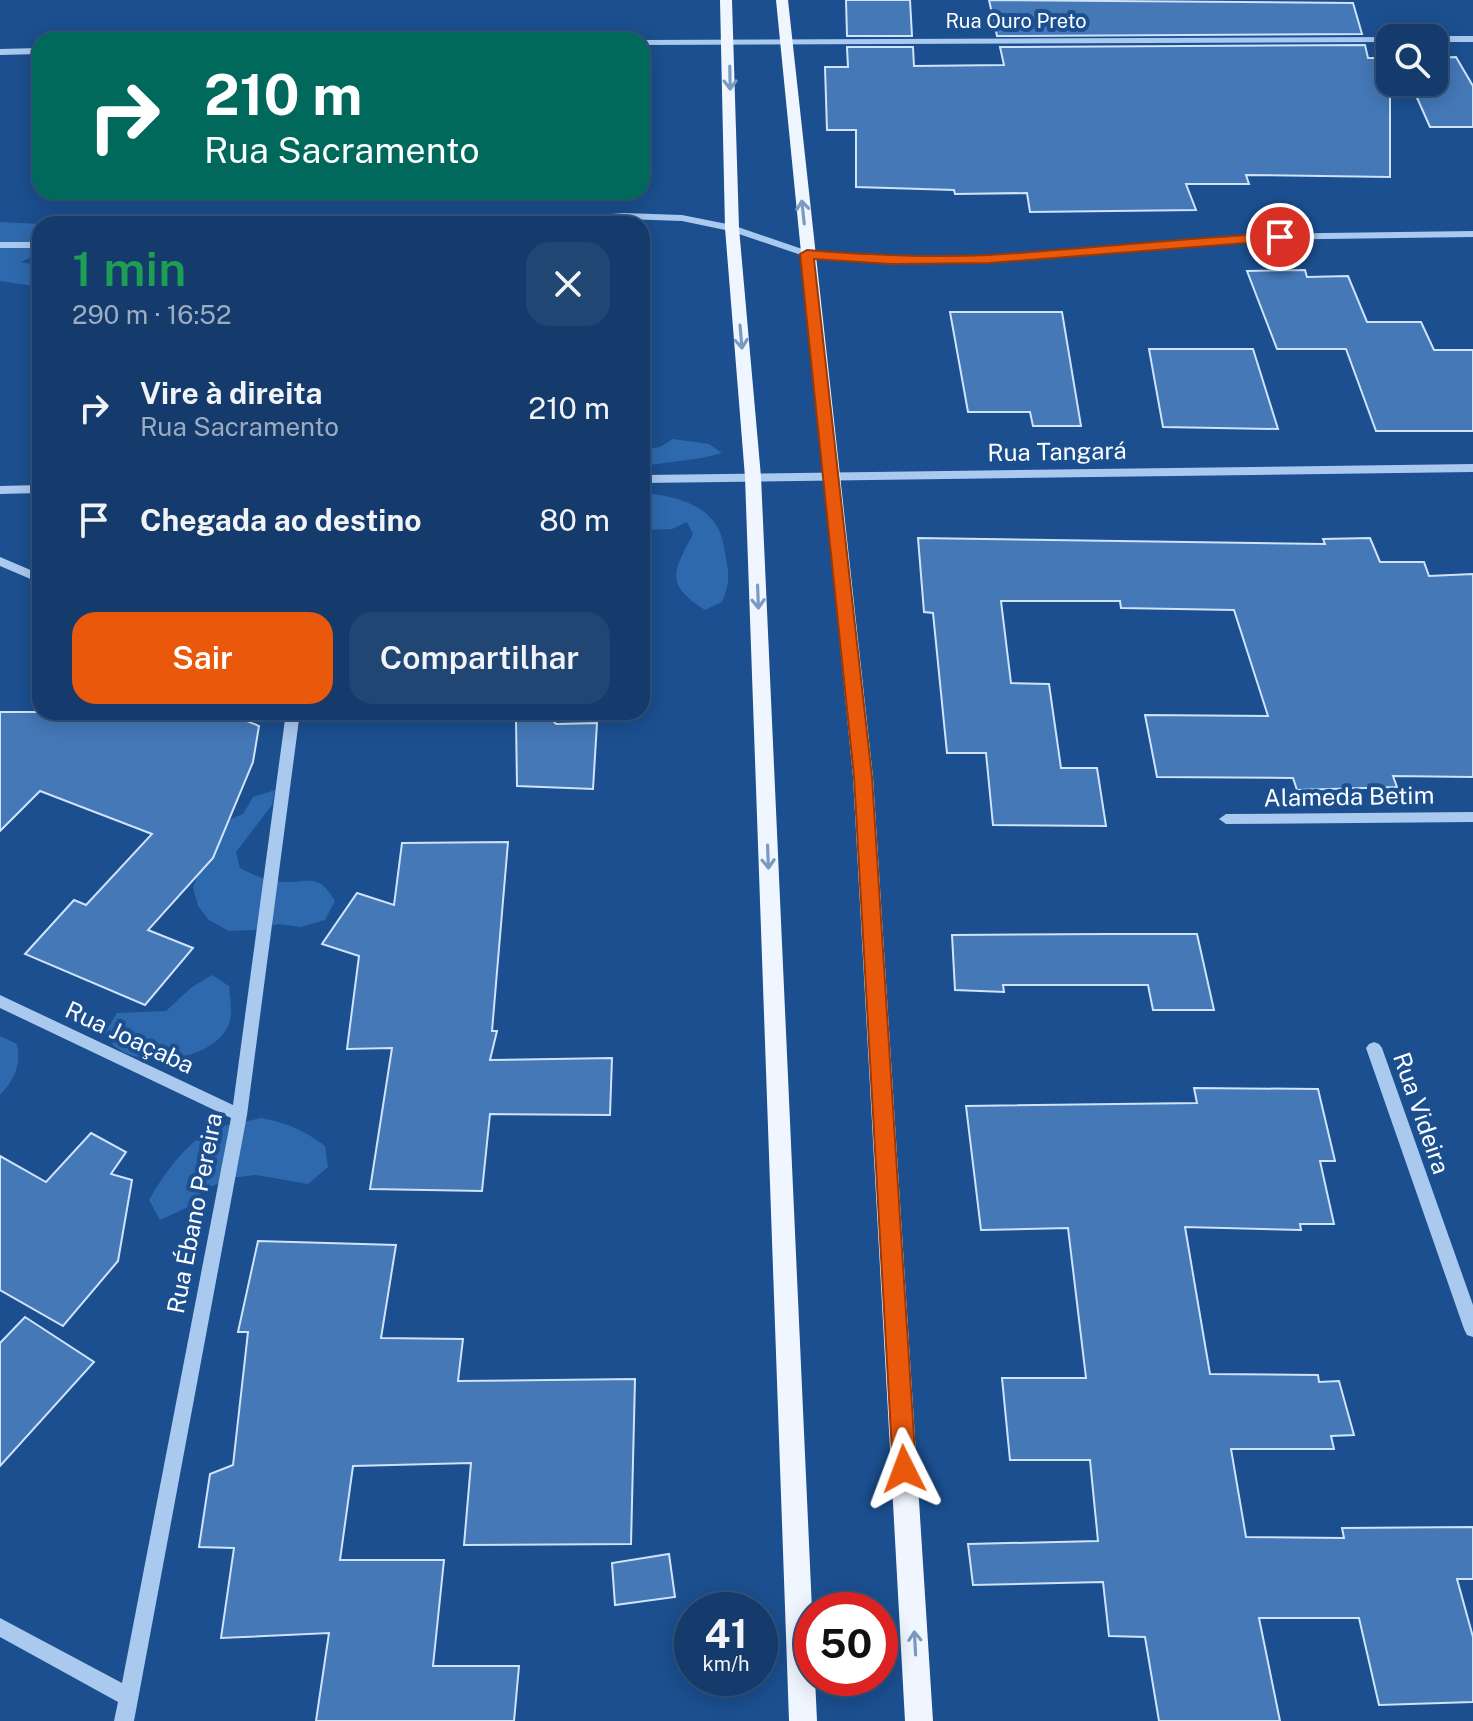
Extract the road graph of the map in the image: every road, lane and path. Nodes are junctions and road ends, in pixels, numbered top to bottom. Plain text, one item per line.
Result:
1 (726, 0) edge
2 (782, 0) edge
3 (1376, 39) edge
4 (1448, 39) edge
5 (1473, 39) edge
6 (786, 40) junction
7 (730, 41) junction
8 (650, 42) edge
9 (32, 51) edge
10 (0, 52) edge
11 (650, 217) edge
12 (732, 228) junction
13 (1473, 234) edge
14 (0, 245) edge
15 (32, 245) edge
16 (807, 254) junction
17 (1473, 468) edge
18 (831, 476) junction
19 (753, 477) junction
20 (650, 479) edge
21 (32, 489) edge
22 (0, 490) edge
23 (0, 561) edge
24 (32, 575) edge
25 (292, 720) edge
26 (1473, 817) edge
27 (1226, 819) dead end
28 (0, 1001) edge
29 (1374, 1048) dead end
30 (239, 1115) junction
31 (1473, 1329) edge
32 (0, 1627) edge
33 (129, 1698) junction
34 (124, 1721) edge
35 (803, 1721) edge
36 (919, 1721) edge

1 - 7 main road
2 - 6 main road
3 - 6 street, Rua Ouro Preto
4 - 5 street
6 - 7 street, Rua Ouro Preto
16 -> 6 main road
7 - 8 street, Rua Ouro Preto
7 -> 12 main road
9 - 10 street
11 - 12 street
12 - 16 street
12 -> 19 main road
13 - 16 street
14 - 15 street
16 - 18 main road
17 - 18 street, Rua Tangará
18 - 19 street, Rua Tangará
36 -> 18 main road
19 - 20 street, Rua Tangará
19 -> 35 main road
21 - 22 street
23 - 24 street
25 - 30 street, Rua Ébano Pereira
26 - 27 street, Alameda Betim
28 - 30 street, Rua Joaçaba
29 - 31 street, Rua Videira
30 - 33 street, Rua Ébano Pereira
32 - 33 street
33 - 34 street, Rua Ébano Pereira

